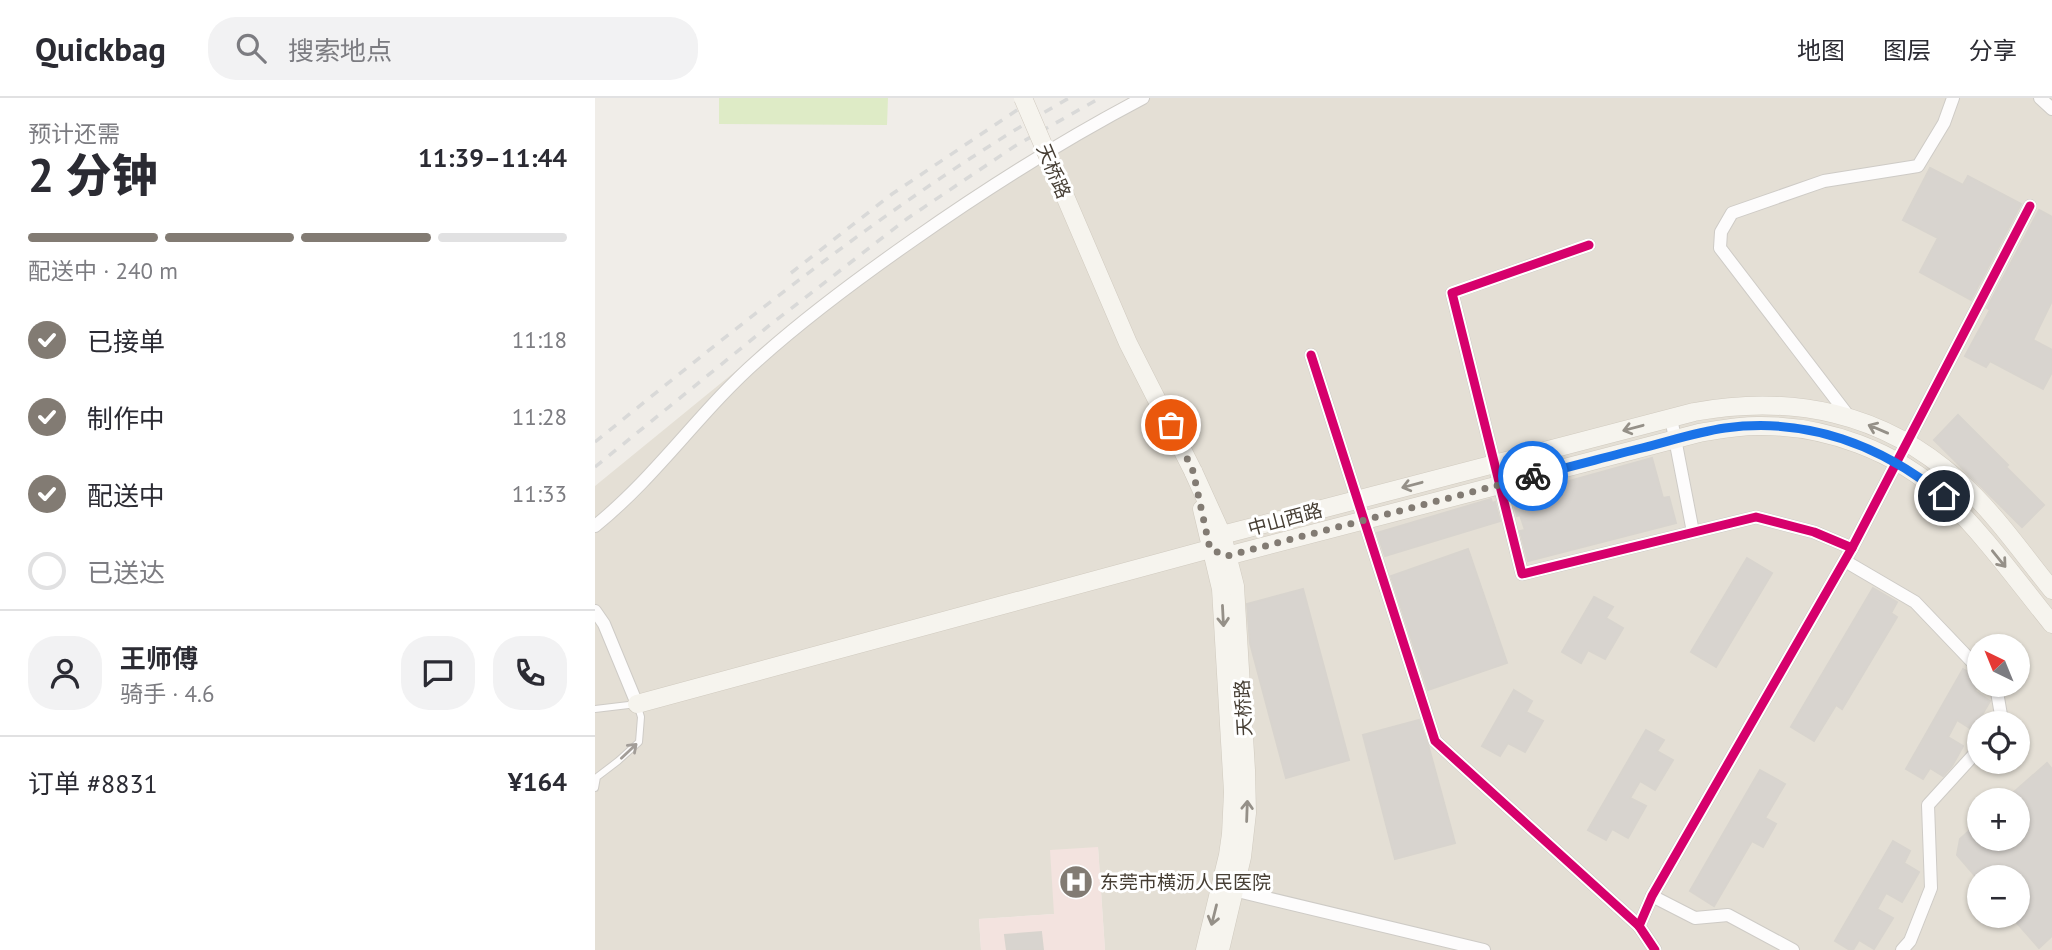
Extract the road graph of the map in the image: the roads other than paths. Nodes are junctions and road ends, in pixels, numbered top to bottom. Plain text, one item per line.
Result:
1 (1023, 98) edge
2 (1143, 98) edge
3 (1953, 98) edge
4 (2040, 98) edge
5 (2052, 109) edge
6 (2030, 206) dead end
7 (1589, 245) dead end
8 (1311, 355) dead end
9 (1671, 418) junction
10 (1850, 418) junction
11 (1675, 439) junction
12 (1907, 443) junction
13 (1896, 461) junction
14 (1495, 464) junction
15 (1500, 485) junction
16 (1358, 500) junction
17 (1365, 520) junction
18 (595, 526) edge
19 (1693, 532) junction
20 (1220, 547) junction
21 (1852, 548) junction
22 (1845, 561) junction
23 (2052, 590) edge
24 (595, 611) edge
25 (2052, 624) edge
26 (1967, 656) edge
27 (637, 704) junction
28 (595, 709) edge
29 (1967, 762) edge
30 (596, 777) edge
31 (595, 788) edge
32 (1228, 888) junction
33 (1652, 896) junction
34 (1639, 926) junction
35 (1205, 950) edge
36 (1220, 950) edge
37 (1484, 950) edge
38 (1655, 950) edge
39 (1793, 950) edge
40 (1902, 950) edge

1 - 20 main road, 天桥路, bridge
2 - 18 street
3 - 10 street
4 - 5 street
6 - 12 street
7 - 14 street
8 - 16 street
9 - 10 main road, 中山西路
9 - 11 street
9 -> 14 main road, 中山西路
12 -> 10 main road, 中山西路
11 - 13 main road, 中山西路
11 - 15 main road, 中山西路
11 - 19 street
12 - 13 street
12 - 23 main road, 中山西路
13 - 21 street
13 -> 25 main road, 中山西路
14 - 15 street
14 -> 16 main road, 中山西路
15 - 17 main road, 中山西路
15 - 19 street
16 - 17 street
16 - 20 main road, 中山西路
17 - 20 main road, 中山西路
17 - 34 street
19 - 21 street
20 - 27 main road
20 - 32 main road, 天桥路
21 - 22 street
22 - 26 street
22 - 33 street
24 - 27 street
27 - 28 lane
30 -> 27 lane
29 - 40 street
30 - 31 lane
32 -> 35 main road, 天桥路
32 - 36 main road, 天桥路
32 - 37 street
33 - 34 street
33 - 39 street
34 - 38 street

